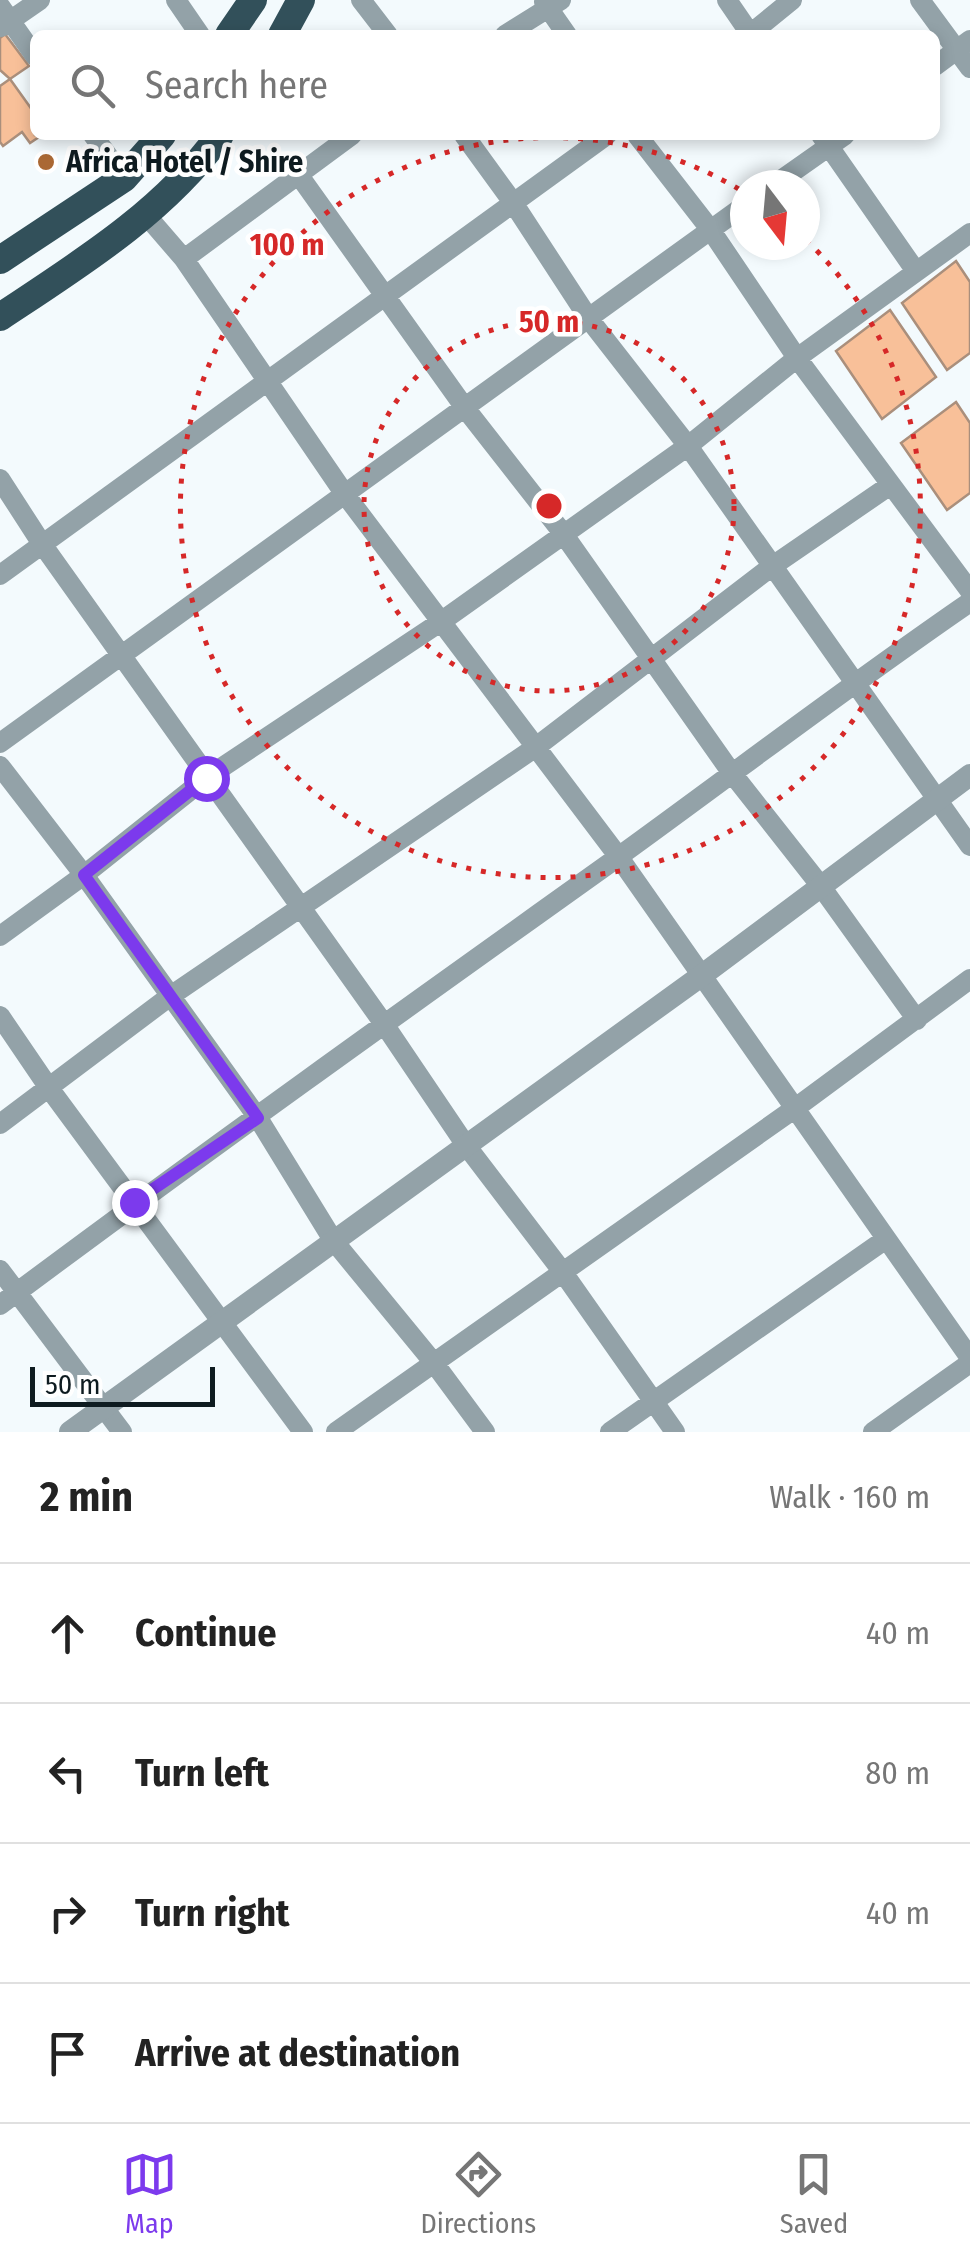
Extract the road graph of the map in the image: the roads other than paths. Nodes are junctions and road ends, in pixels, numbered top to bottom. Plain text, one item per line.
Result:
1 (40, 0) edge
2 (176, 0) edge
3 (253, 0) edge
4 (301, 0) edge
5 (362, 0) edge
6 (727, 0) edge
7 (792, 0) edge
8 (920, 0) edge
9 (551, 3) edge
10 (3, 18) edge
11 (197, 30) edge
12 (232, 30) edge
13 (285, 30) edge
14 (384, 30) edge
15 (512, 30) edge
16 (564, 30) edge
17 (747, 30) edge
18 (756, 30) edge
19 (963, 45) edge
20 (30, 50) edge
21 (940, 62) edge
22 (970, 68) edge
23 (97, 140) edge
24 (158, 140) edge
25 (216, 140) edge
26 (345, 140) edge
27 (468, 140) edge
28 (600, 140) edge
29 (640, 140) edge
30 (831, 140) edge
31 (833, 140) edge
32 (793, 170) edge
33 (298, 174) junction
34 (124, 178) junction
35 (512, 201) junction
36 (146, 215) junction
37 (730, 215) edge
38 (710, 228) junction
39 (970, 233) edge
40 (0, 260) edge
41 (184, 260) junction
42 (915, 270) junction
43 (385, 296) junction
44 (0, 316) edge
45 (589, 319) junction
46 (797, 358) junction
47 (268, 382) junction
48 (465, 408) junction
49 (688, 446) junction
50 (0, 479) edge
51 (889, 486) junction
52 (344, 493) junction
53 (562, 532) junction
54 (42, 544) junction
55 (771, 567) junction
56 (0, 575) edge
57 (970, 591) edge
58 (970, 602) edge
59 (442, 621) junction
60 (121, 654) junction
61 (649, 658) junction
62 (855, 681) junction
63 (0, 743) edge
64 (536, 747) junction
65 (0, 766) edge
66 (732, 772) junction
67 (970, 775) edge
68 (206, 778) junction
69 (936, 801) junction
70 (970, 846) edge
71 (618, 856) junction
72 (84, 875) junction
73 (820, 885) junction
74 (300, 907) junction
75 (0, 936) edge
76 (701, 976) junction
77 (970, 978) edge
78 (169, 997) junction
79 (0, 1016) edge
80 (917, 1020) junction
81 (384, 1024) junction
82 (48, 1088) junction
83 (794, 1109) junction
84 (258, 1118) junction
85 (0, 1124) edge
86 (465, 1144) junction
87 (134, 1202) junction
88 (886, 1239) junction
89 (333, 1240) junction
90 (0, 1270) edge
91 (562, 1271) junction
92 (18, 1292) junction
93 (0, 1305) edge
94 (220, 1321) junction
95 (970, 1360) edge
96 (434, 1363) junction
97 (653, 1403) junction
98 (104, 1406) junction
99 (70, 1432) edge
100 (122, 1432) edge
101 (303, 1432) edge
102 (336, 1432) edge
103 (486, 1432) edge
104 (610, 1432) edge
105 (675, 1432) edge
106 (874, 1432) edge

1 - 10 street
2 - 11 street
3 - 12 highway
4 - 13 highway
5 - 14 street
6 - 17 street
7 - 18 street
8 - 19 street
9 - 15 street
9 - 16 street
10 - 20 street
19 - 21 street
19 - 22 street
23 - 34 street
24 - 34 highway
25 - 36 highway
26 - 33 street
27 - 35 street
28 - 35 street
29 - 38 street
30 - 32 street
31 - 42 street
33 - 41 street
33 - 43 street
34 - 40 highway
35 - 43 street
35 - 45 street
36 - 41 street
36 - 44 highway
37 - 38 street
38 - 45 street
38 - 46 street
39 - 42 street
41 - 47 street
42 - 46 street
43 - 47 street
43 - 48 street
45 - 48 street
45 - 49 street
46 - 49 street
46 - 51 street
47 - 52 street
47 - 54 street
48 - 52 street
48 - 53 street
49 - 53 street
49 - 55 street
50 - 54 street
51 - 55 street
51 - 57 street
52 - 59 street
52 - 60 street
53 - 59 street
53 - 61 street
54 - 56 street
54 - 60 street
55 - 61 street
55 - 62 street
58 - 62 street
59 - 64 street
59 - 68 street
60 - 63 street
60 - 68 street
61 - 64 street
61 - 66 street
62 - 66 street
62 - 69 street
64 - 71 street
64 - 74 street
65 - 72 street
66 - 71 street
66 - 73 street
67 - 69 street
68 - 72 street
68 - 74 street
69 - 70 street
69 - 73 street
71 - 76 street
71 - 81 street
72 - 75 street
72 - 78 street
73 - 76 street
73 - 80 street
74 - 78 street
74 - 81 street
76 - 83 street
76 - 86 street
77 - 80 street
78 - 82 street
78 - 84 street
79 - 82 street
80 - 83 street
81 - 84 street
81 - 86 street
82 - 85 street
82 - 87 street
83 - 88 street
83 - 91 street
84 - 87 street
84 - 89 street
86 - 89 street
86 - 91 street
87 - 92 street
87 - 94 street
88 - 95 street
88 - 97 street
89 - 94 street
89 - 96 street
90 - 92 street
91 - 96 street
91 - 97 street
92 - 93 street
92 - 98 street
94 - 98 street
94 - 101 street
95 - 106 street
96 - 102 street
96 - 103 street
97 - 104 street
97 - 105 street
98 - 99 street
98 - 100 street

